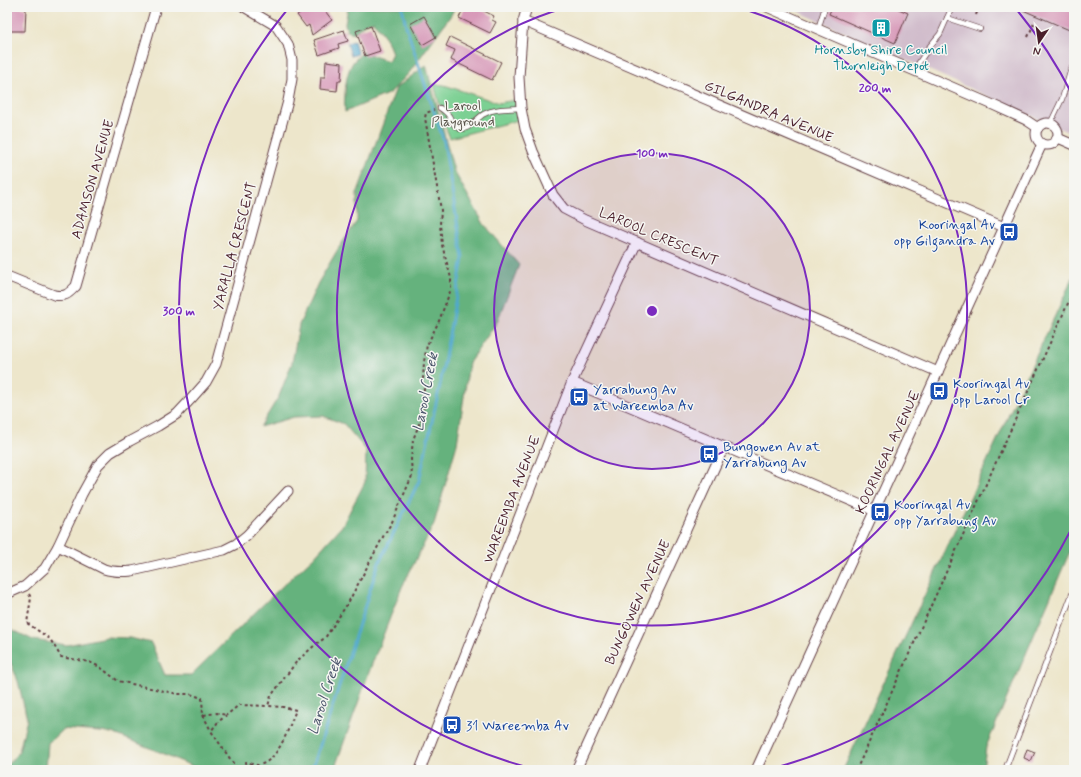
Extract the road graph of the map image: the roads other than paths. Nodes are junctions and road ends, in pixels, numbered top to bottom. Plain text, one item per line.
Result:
1 (156, 7) edge
2 (244, 7) edge
3 (527, 7) edge
4 (767, 7) edge
5 (825, 7) edge
6 (952, 7) edge
7 (947, 18) junction
8 (523, 21) junction
9 (818, 29) junction
10 (980, 29) dead end
11 (1071, 69) dead end
12 (914, 70) junction
13 (440, 108) dead end
14 (521, 108) junction
15 (1050, 124) junction
16 (1038, 128) junction
17 (1058, 138) junction
18 (1042, 144) junction
19 (1074, 145) edge
20 (1004, 227) junction
21 (636, 242) junction
22 (7, 276) edge
23 (938, 372) junction
24 (572, 382) junction
25 (724, 447) junction
26 (288, 491) dead end
27 (875, 511) junction
28 (58, 546) junction
29 (1074, 589) edge
30 (7, 594) edge
31 (420, 770) edge
32 (576, 770) edge
33 (756, 770) edge
34 (1004, 770) edge

1 - 22 street, ADAMSON AVENUE
2 - 28 street, YARALLA CRESCENT
3 - 8 street, LAROOL CRESCENT
4 - 9 street
5 - 9 lane
6 - 7 lane
7 - 10 lane
7 - 12 lane
8 - 14 street, LAROOL CRESCENT
8 - 20 street, GILGANDRA AVENUE
9 - 12 street
11 - 15 lane
12 - 16 street
13 - 14 lane
14 - 21 street, LAROOL CRESCENT
15 - 16 street
15 - 17 street
16 - 18 street
17 - 18 street
17 - 19 street
18 - 20 street, KOORINGAL AVENUE
20 - 23 street, KOORINGAL AVENUE
21 - 23 street, LAROOL CRESCENT
21 - 24 street, WAREEMBA AVENUE
23 - 27 street, KOORINGAL AVENUE
24 - 25 street
24 - 31 street, WAREEMBA AVENUE
25 - 27 street
25 - 32 street, BUNGOWEN AVENUE
26 - 28 street
27 - 33 street, KOORINGAL AVENUE
28 - 30 street, YARALLA CRESCENT
29 - 34 lane

